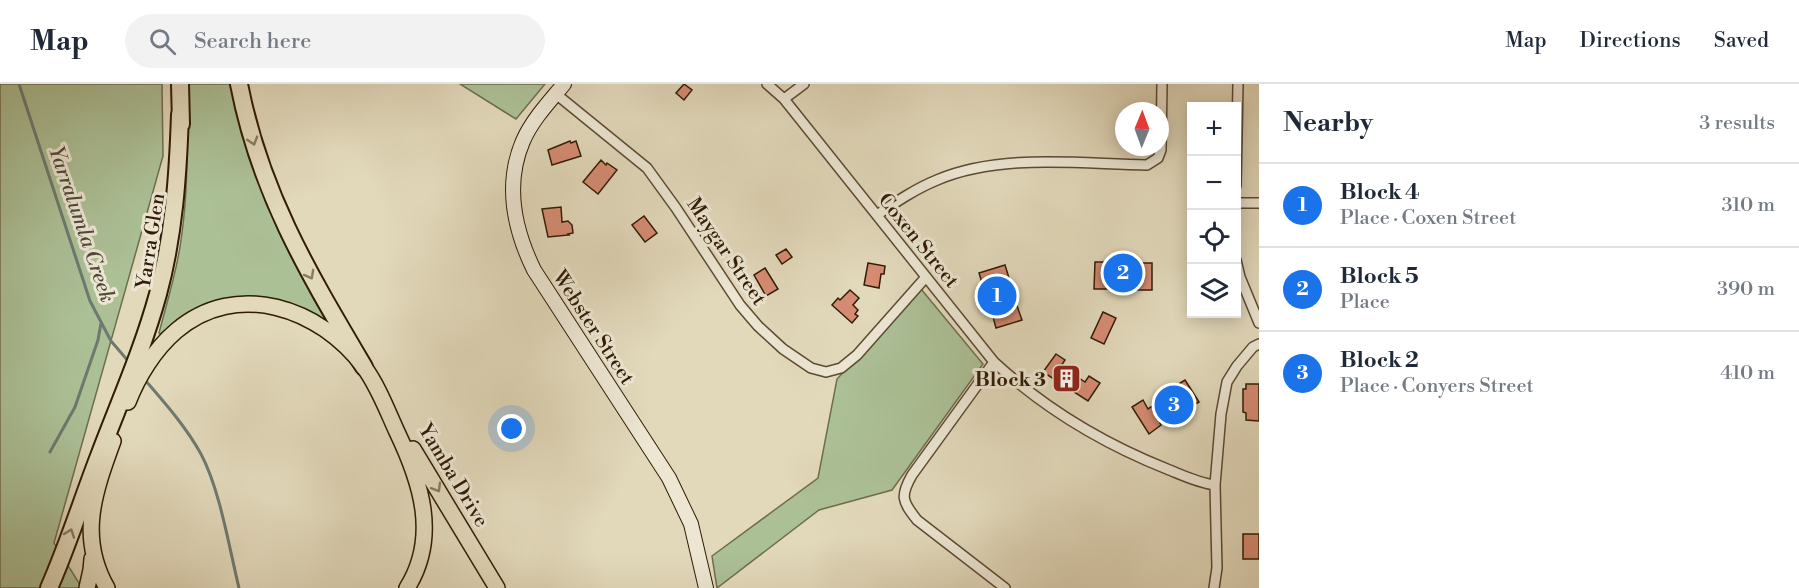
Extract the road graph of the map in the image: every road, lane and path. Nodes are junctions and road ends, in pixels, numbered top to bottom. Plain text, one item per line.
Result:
1 (180, 84) edge
2 (239, 84) edge
3 (767, 84) edge
4 (804, 84) edge
5 (1162, 84) edge
6 (1238, 84) edge
7 (560, 89) edge
8 (784, 99) junction
9 (1237, 156) edge
10 (1241, 202) edge
11 (1259, 203) edge
12 (877, 215) junction
13 (1237, 264) edge
14 (926, 277) junction
15 (1259, 323) edge
16 (152, 339) junction
17 (1259, 344) edge
18 (994, 362) junction
19 (364, 367) junction
20 (375, 384) junction
21 (125, 402) junction
22 (1215, 485) junction
23 (93, 550) junction
24 (49, 588) edge
25 (87, 588) edge
26 (107, 588) edge
27 (406, 588) edge
28 (497, 588) edge
29 (706, 588) edge
30 (1005, 588) edge
31 (1214, 588) edge

1 - 16 highway, Yarra Glen
2 -> 19 highway
3 - 8 street, Coxen Street
4 - 8 street
5 - 12 street
6 - 9 street
7 - 14 street, Maygar Street
7 - 29 street, Webster Street
8 - 12 street, Coxen Street
10 - 11 street
12 - 14 street, Coxen Street
13 - 15 street
14 - 18 street, Coxen Street
16 - 19 main road
16 - 21 highway, Yarra Glen
17 - 22 street
18 - 22 street, Coxen Street
18 - 30 street
19 - 20 main road
20 - 27 main road
20 -> 28 main road, Yamba Drive
21 - 23 main road
24 -> 21 highway, Yarra Glen
22 - 31 street
23 - 25 main road
23 - 26 main road

